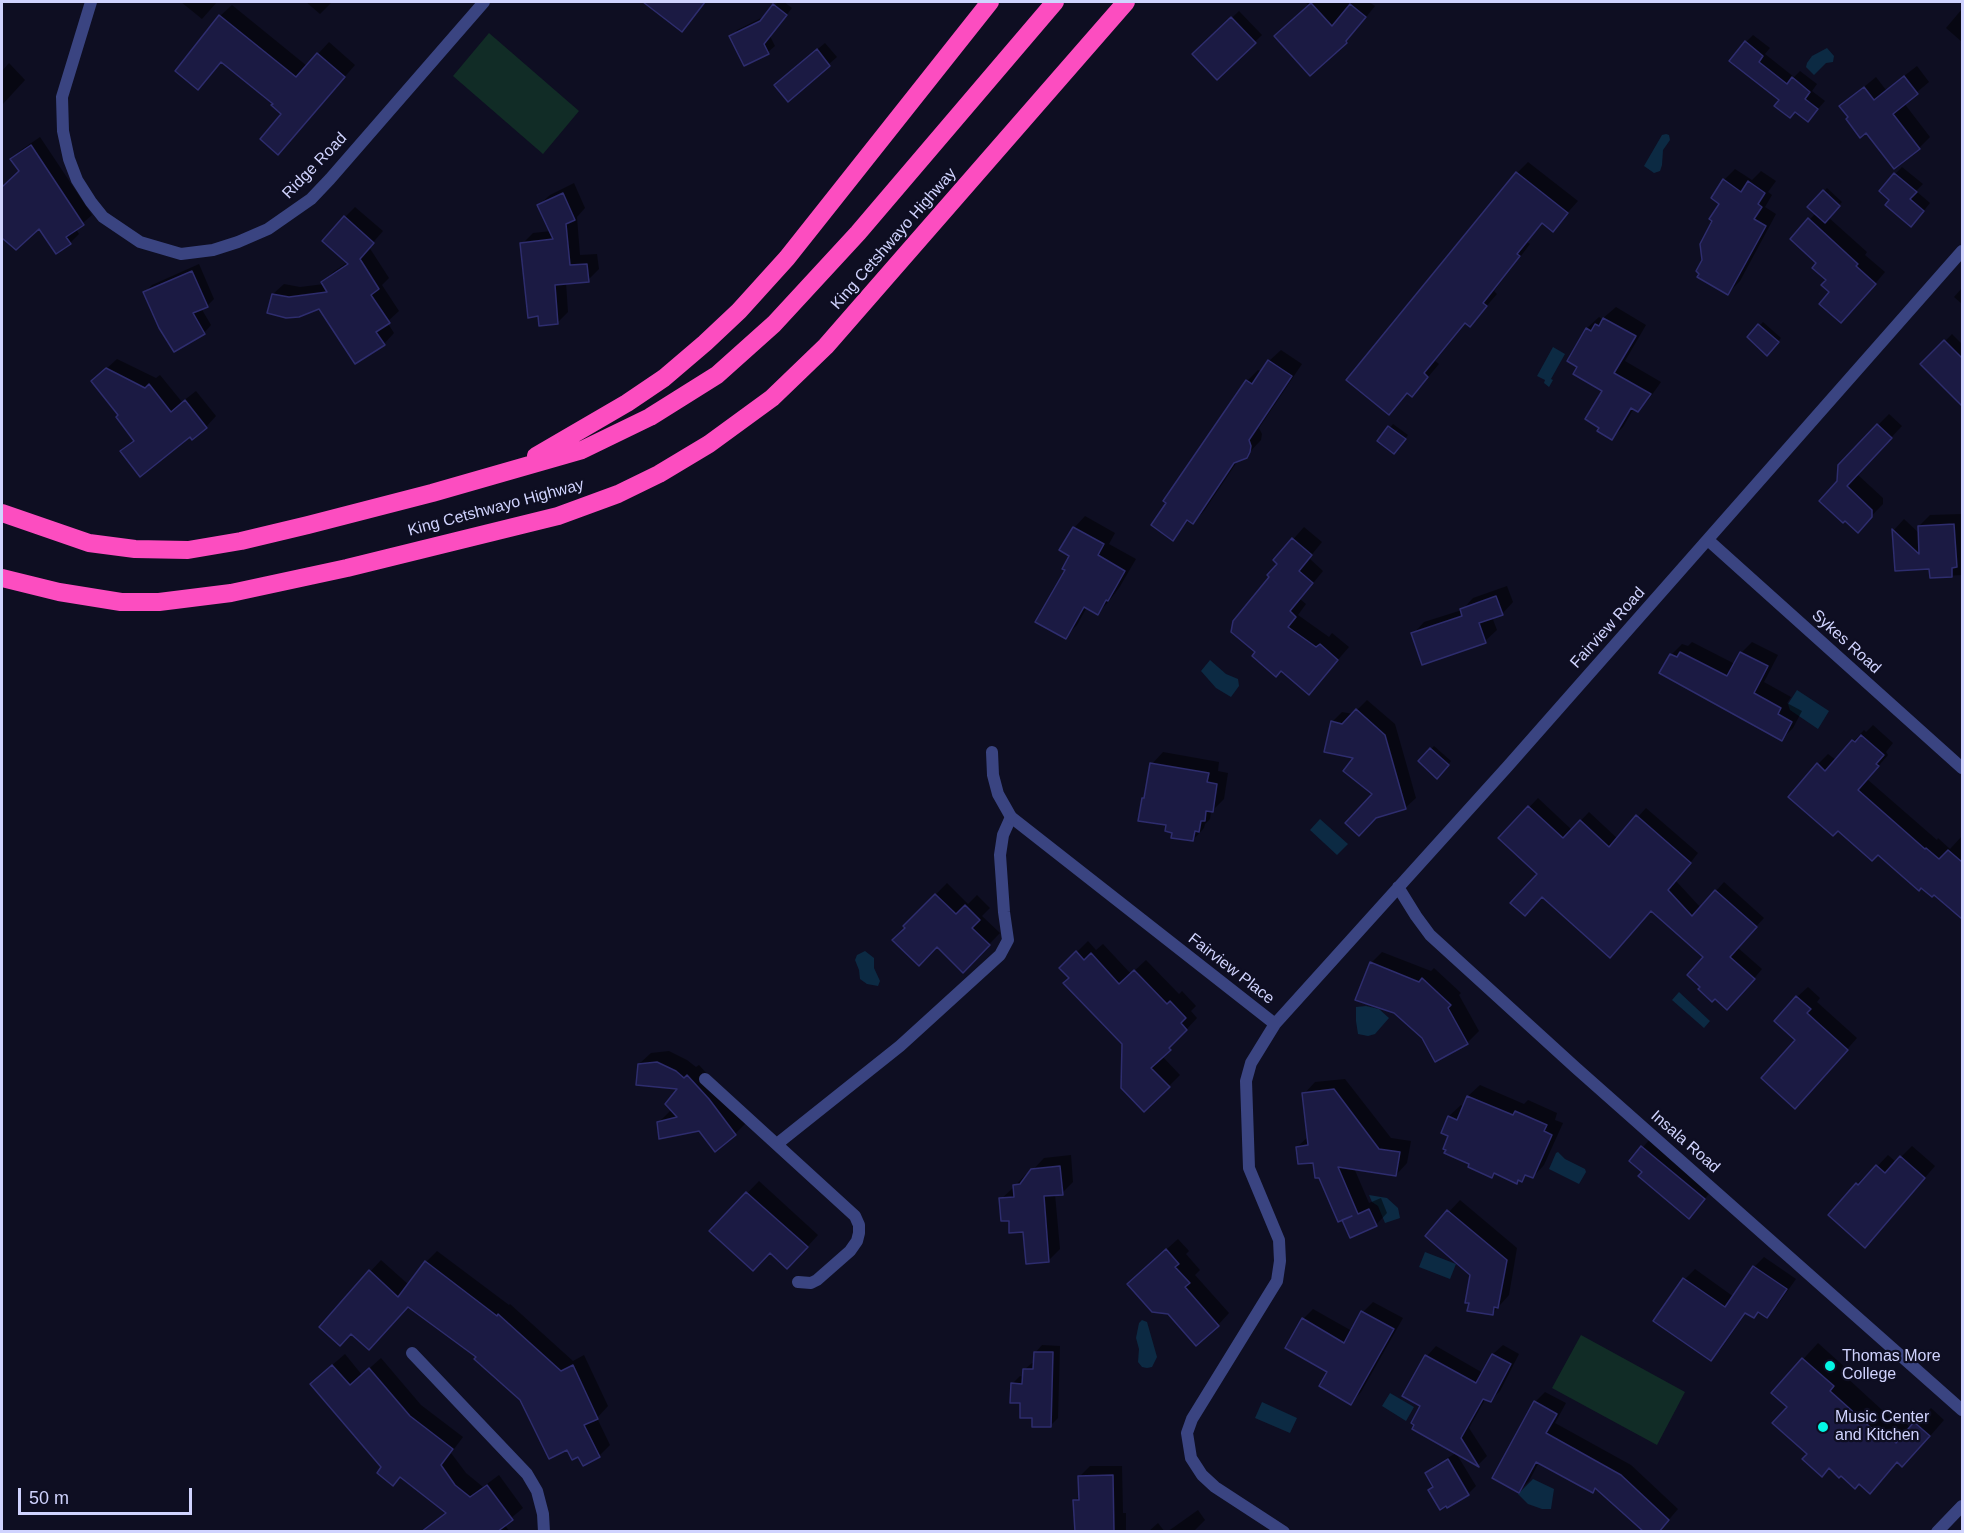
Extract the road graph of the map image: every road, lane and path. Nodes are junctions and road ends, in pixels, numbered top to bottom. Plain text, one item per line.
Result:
1 (91, 2) edge
2 (484, 2) edge
3 (990, 2) edge
4 (1055, 2) edge
5 (1126, 2) edge
6 (1962, 251) edge
7 (513, 469) junction
8 (2, 513) edge
9 (1708, 540) junction
10 (2, 578) edge
11 (992, 752) dead end
12 (1962, 768) edge
13 (1011, 817) junction
14 (1398, 887) junction
15 (1275, 1024) junction
16 (705, 1079) dead end
17 (777, 1144) junction
18 (798, 1282) dead end
19 (412, 1353) dead end
20 (1962, 1410) edge
21 (1962, 1506) edge
22 (544, 1532) edge
23 (1284, 1532) edge
24 (1936, 1532) edge

1 - 2 street, Ridge Road
3 - 7 highway
4 - 7 highway, King Cetshwayo Highway
5 - 10 highway, King Cetshwayo Highway
6 - 9 street, Fairview Road
7 - 8 highway, King Cetshwayo Highway
9 - 12 street, Sykes Road
9 - 14 street, Fairview Road
11 - 13 street, Fairview Place
13 - 15 street, Fairview Place
13 - 17 street
14 - 15 street, Fairview Road
14 - 20 street, Insala Road
15 - 23 street, Fairview Place
16 - 17 street
17 - 18 street
19 - 22 street
21 - 24 street

